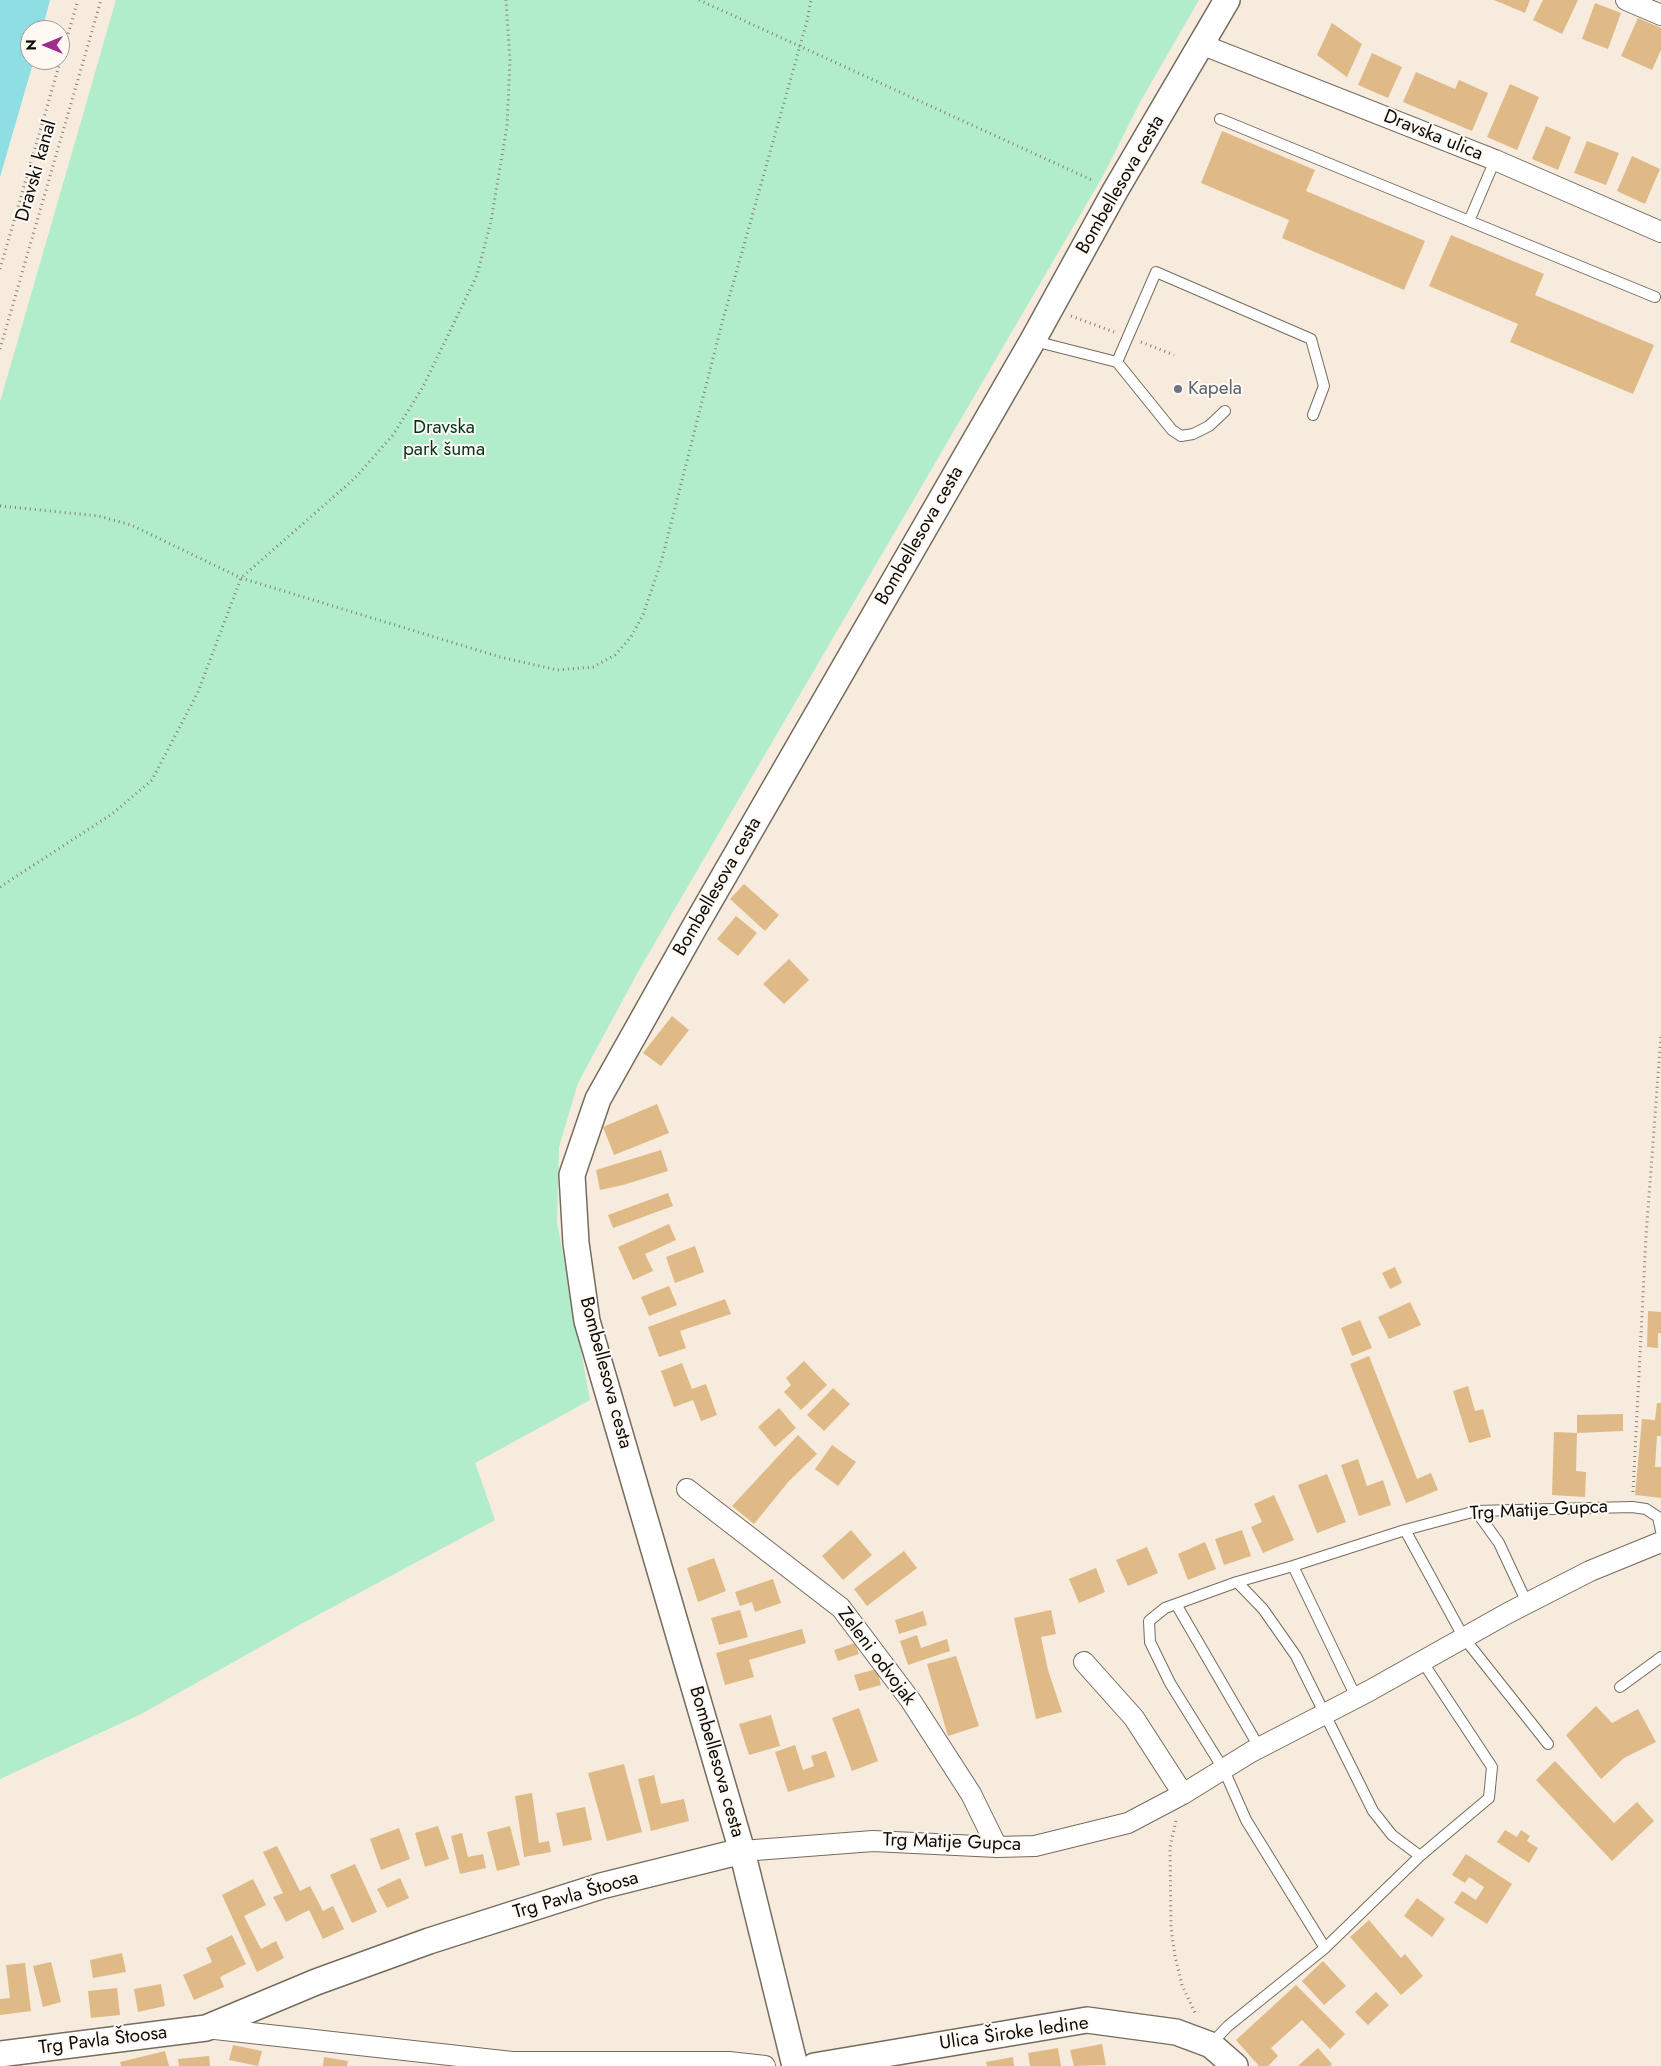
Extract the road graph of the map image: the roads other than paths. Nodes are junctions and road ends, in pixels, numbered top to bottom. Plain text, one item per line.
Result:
1 (1228, 0) edge
2 (1626, 0) edge
3 (1661, 15) edge
4 (1203, 45) junction
5 (1220, 119) dead end
6 (1495, 160) junction
7 (1469, 221) junction
8 (1661, 232) edge
9 (1655, 297) dead end
10 (1033, 340) junction
11 (1117, 362) junction
12 (1225, 411) dead end
13 (1313, 415) dead end
14 (687, 1489) dead end
15 (1476, 1511) junction
16 (1405, 1530) junction
17 (1661, 1531) edge
18 (1661, 1542) edge
19 (1293, 1566) junction
20 (1236, 1582) junction
21 (1527, 1603) junction
22 (1176, 1604) junction
23 (1464, 1638) junction
24 (1661, 1657) edge
25 (1422, 1661) junction
26 (1084, 1662) dead end
27 (1620, 1687) dead end
28 (1356, 1697) junction
29 (1325, 1714) junction
30 (1548, 1744) dead end
31 (1259, 1747) junction
32 (1224, 1770) junction
33 (1183, 1794) junction
34 (997, 1847) junction
35 (742, 1851) junction
36 (1420, 1856) junction
37 (1325, 1948) junction
38 (206, 2028) junction
39 (1211, 2045) junction
40 (0, 2054) edge
41 (765, 2066) edge
42 (795, 2066) edge
43 (814, 2066) edge
44 (1235, 2066) edge

1 - 4 street, Bombellesova cesta
2 - 3 street
4 - 6 street, Dravska ulica
4 - 10 street, Bombellesova cesta
5 - 7 lane
6 - 7 lane
6 - 8 street, Dravska ulica
7 - 9 lane
10 - 11 lane
10 - 35 street, Bombellesova cesta
11 - 12 lane
11 - 13 lane
14 - 34 street, Zeleni odvojak
15 - 16 lane, Trg Matije Gupca
15 - 17 lane, Trg Matije Gupca
15 - 21 lane
16 - 19 lane, Trg Matije Gupca
16 - 23 lane
18 - 21 street, Trg Matije Gupca
19 - 20 lane, Trg Matije Gupca
19 - 28 lane
20 - 22 lane, Trg Matije Gupca
20 - 29 lane
21 - 23 street, Trg Matije Gupca
22 - 31 lane
22 - 32 lane, Trg Matije Gupca
23 - 25 street, Trg Matije Gupca
23 - 30 lane
24 - 27 lane
25 - 28 street, Trg Matije Gupca
25 - 36 lane
26 - 33 street
28 - 29 street, Trg Matije Gupca
29 - 31 street, Trg Matije Gupca
29 - 36 lane
31 - 32 street, Trg Matije Gupca
32 - 33 street, Trg Matije Gupca
32 - 37 lane, Trg Matije Gupca
33 - 34 street, Trg Matije Gupca
34 - 35 street, Trg Matije Gupca
35 - 38 street, Trg Pavla Štoosa
35 - 42 street
36 - 37 lane
37 - 39 lane
38 - 40 street, Trg Pavla Štoosa
38 - 41 street, Trg Pavla Štoosa
39 - 43 street, Ulica Široke ledine
39 - 44 street, Ulica Široke ledine

